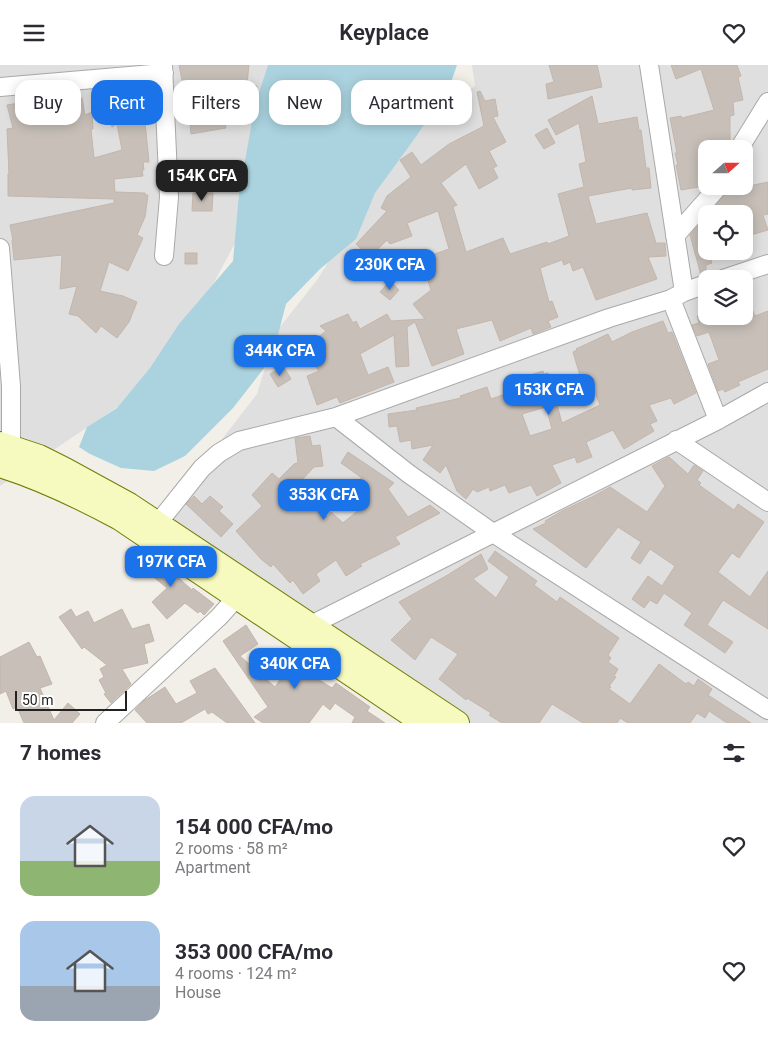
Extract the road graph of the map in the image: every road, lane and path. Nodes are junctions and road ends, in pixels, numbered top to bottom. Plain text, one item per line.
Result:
1 (649, 65) edge
2 (164, 69) edge
3 (0, 87) edge
4 (768, 102) edge
5 (745, 140) edge
6 (711, 195) edge
7 (675, 236) junction
8 (0, 248) edge
9 (164, 256) dead end
10 (768, 264) edge
11 (750, 270) edge
12 (698, 287) edge
13 (677, 296) junction
14 (768, 392) edge
15 (336, 417) junction
16 (718, 420) junction
17 (676, 440) junction
18 (4, 451) edge
19 (768, 501) edge
20 (124, 512) junction
21 (158, 523) junction
22 (493, 533) junction
23 (241, 589) junction
24 (301, 629) junction
25 (768, 710) edge
26 (104, 723) edge
27 (424, 723) edge
28 (457, 723) edge

1 - 7 street
2 - 3 street
2 - 9 street
4 - 5 street
6 - 7 street
7 - 13 street
8 - 18 street
10 - 11 street
12 - 13 street
13 - 15 street
13 - 16 street
14 - 16 street
15 - 21 street
15 - 22 street
16 - 17 street
17 - 19 street
17 - 22 street
18 - 20 street
20 - 21 street
20 - 23 street
21 - 23 street
22 - 24 street
22 - 25 street
23 - 24 street
23 - 26 street
24 - 27 street
24 - 28 street

